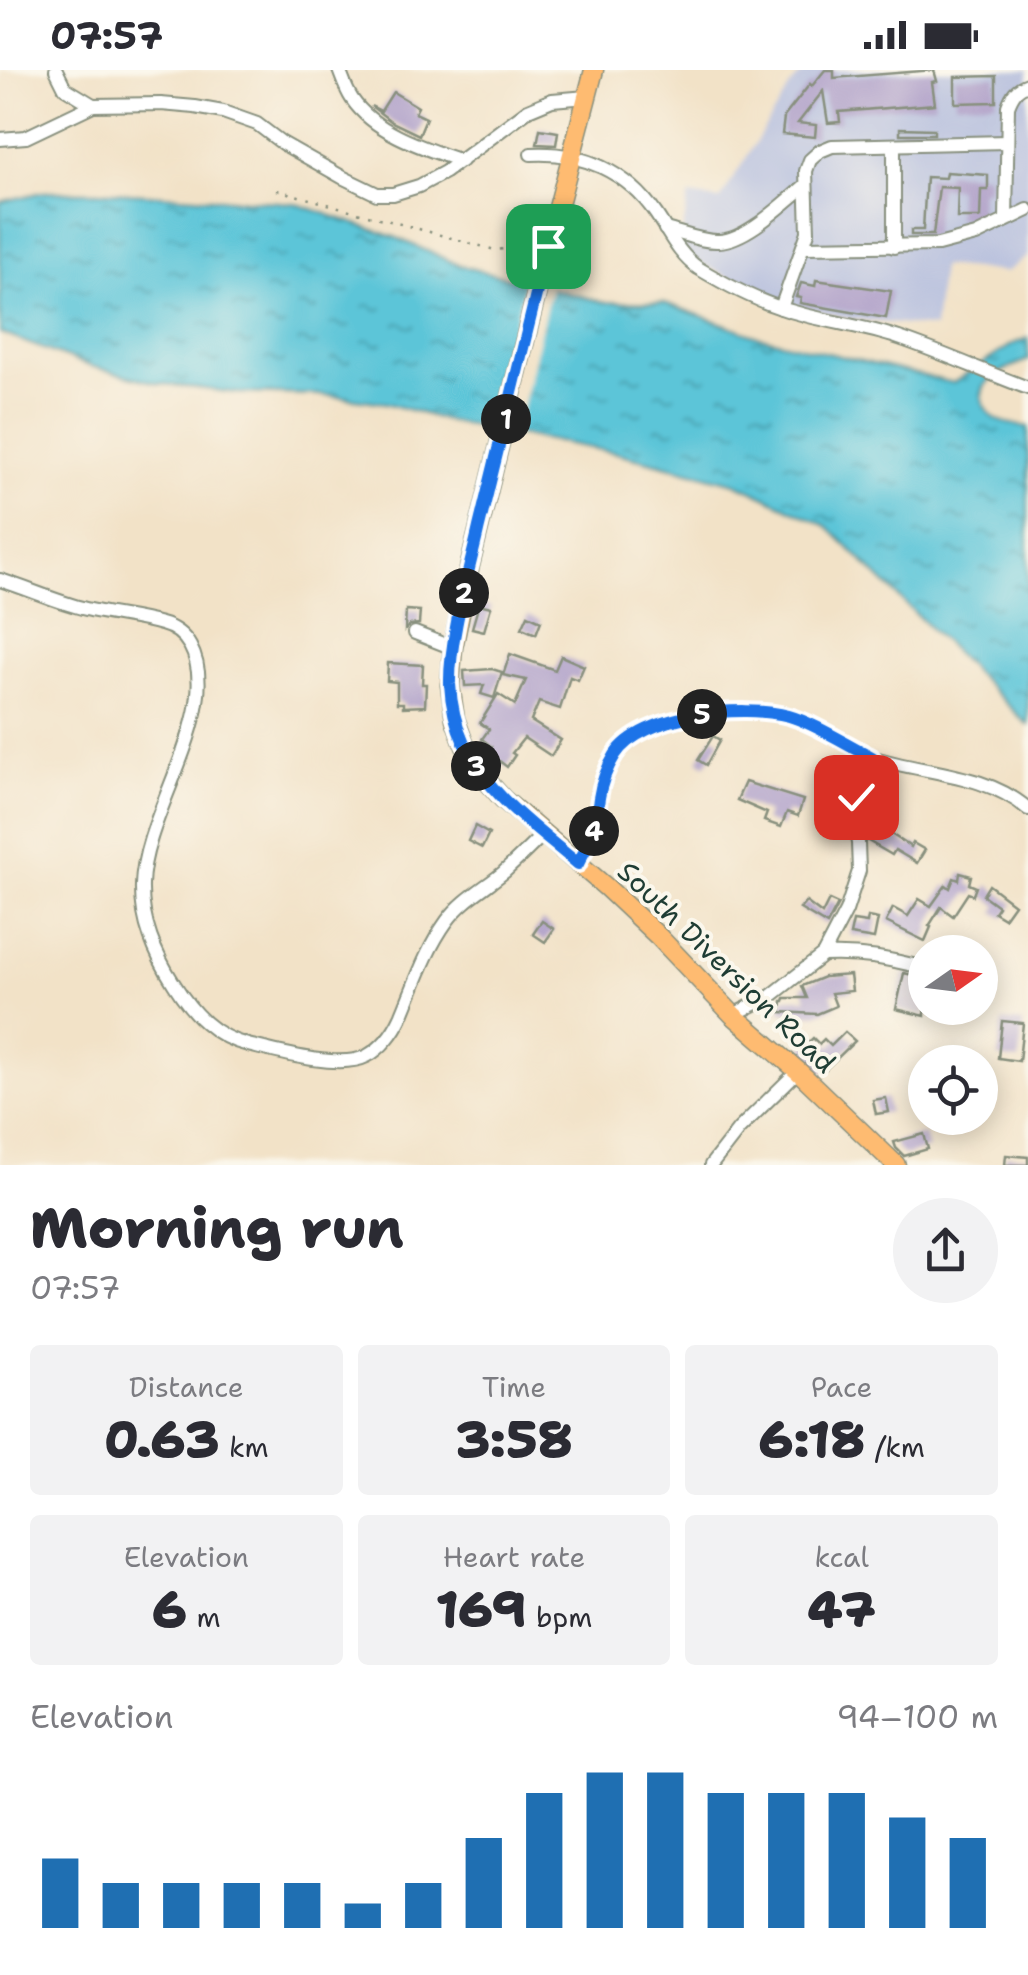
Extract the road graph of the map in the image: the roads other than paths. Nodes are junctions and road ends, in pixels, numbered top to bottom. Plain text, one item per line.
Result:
1 (56, 70) edge
2 (339, 70) edge
3 (594, 70) edge
4 (1028, 84) edge
5 (587, 97) junction
6 (93, 106) junction
7 (0, 140) edge
8 (1008, 142) junction
9 (894, 145) junction
10 (531, 154) dead end
11 (571, 155) junction
12 (461, 161) junction
13 (806, 186) junction
14 (1028, 210) edge
15 (1006, 220) junction
16 (665, 229) junction
17 (804, 247) junction
18 (894, 247) junction
19 (781, 308) junction
20 (1026, 387) edge
21 (0, 580) edge
22 (415, 634) dead end
23 (453, 648) junction
24 (872, 757) junction
25 (1028, 809) edge
26 (542, 834) junction
27 (578, 864) junction
28 (823, 955) junction
29 (908, 964) edge
30 (733, 1014) junction
31 (798, 1071) junction
32 (710, 1165) edge
33 (896, 1165) edge

1 - 6 street
2 - 12 street
3 - 5 main road, South Diversion Road
4 - 8 street
5 - 11 main road, South Diversion Road
5 - 12 street
6 - 7 street
6 - 12 street
8 - 9 street
8 - 15 street
9 - 13 street
9 - 18 street
10 - 11 street
11 - 16 street
11 - 23 main road, South Diversion Road
13 - 16 street
13 - 17 street
14 - 15 street
15 - 18 street
16 - 19 street
17 - 18 street
17 - 19 street
19 - 20 street
21 - 26 street
22 - 23 street
23 - 26 main road, South Diversion Road
24 - 25 street
24 - 27 street
24 - 28 street
26 - 27 main road, South Diversion Road
27 - 30 main road, South Diversion Road
28 - 29 street
28 - 30 street
30 - 31 main road, South Diversion Road
31 - 32 street
31 - 33 main road, South Diversion Road

